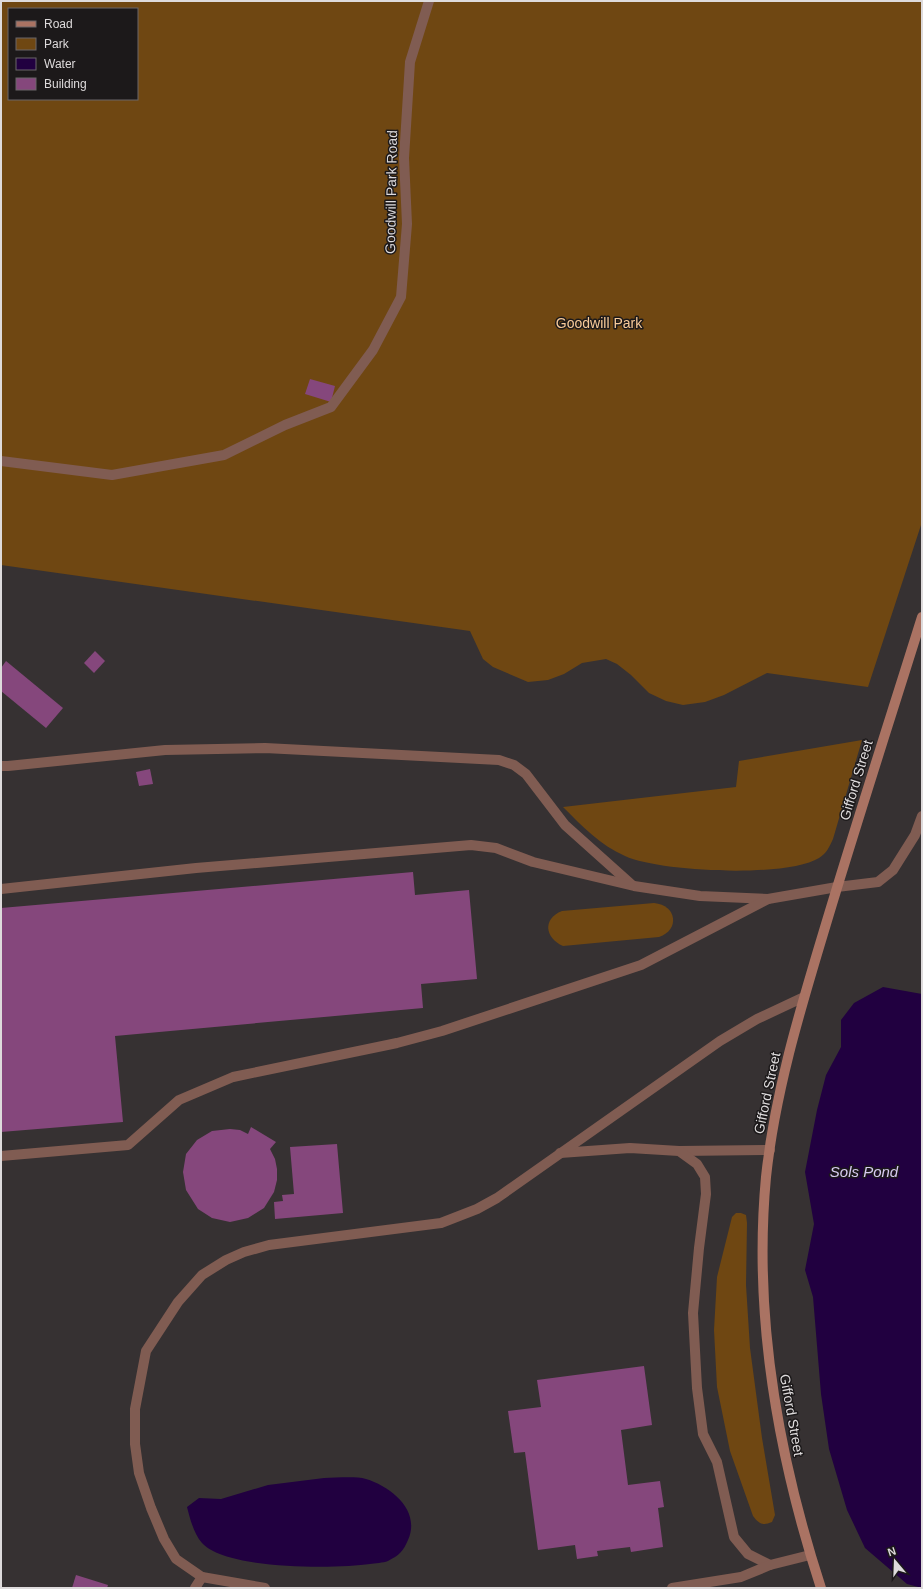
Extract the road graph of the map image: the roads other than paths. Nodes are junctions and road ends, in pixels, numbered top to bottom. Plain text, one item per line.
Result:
1 (429, 1) edge
2 (1, 461) edge
3 (922, 617) edge
4 (1, 766) edge
5 (922, 816) edge
6 (634, 886) junction
7 (837, 887) junction
8 (1, 889) edge
9 (768, 899) junction
10 (804, 997) junction
11 (770, 1150) junction
12 (679, 1151) junction
13 (560, 1153) junction
14 (1, 1156) edge
15 (810, 1555) junction
16 (770, 1565) junction
17 (202, 1577) junction
18 (195, 1588) edge
19 (265, 1588) edge
20 (672, 1588) edge
21 (821, 1588) edge

1 - 2 lane, Goodwill Park Road
3 - 7 main road, Gifford Street
4 - 6 lane
5 - 7 lane
6 - 8 lane
6 - 9 lane
7 - 9 lane
7 - 10 main road, Gifford Street
9 - 14 lane
10 - 11 main road, Gifford Street
10 - 13 lane
11 - 12 lane
11 - 15 main road, Gifford Street
12 - 13 lane
12 - 16 lane
13 - 17 lane
15 - 16 lane
15 - 21 main road, Gifford Street
16 - 20 lane
17 - 18 lane
17 - 19 lane

